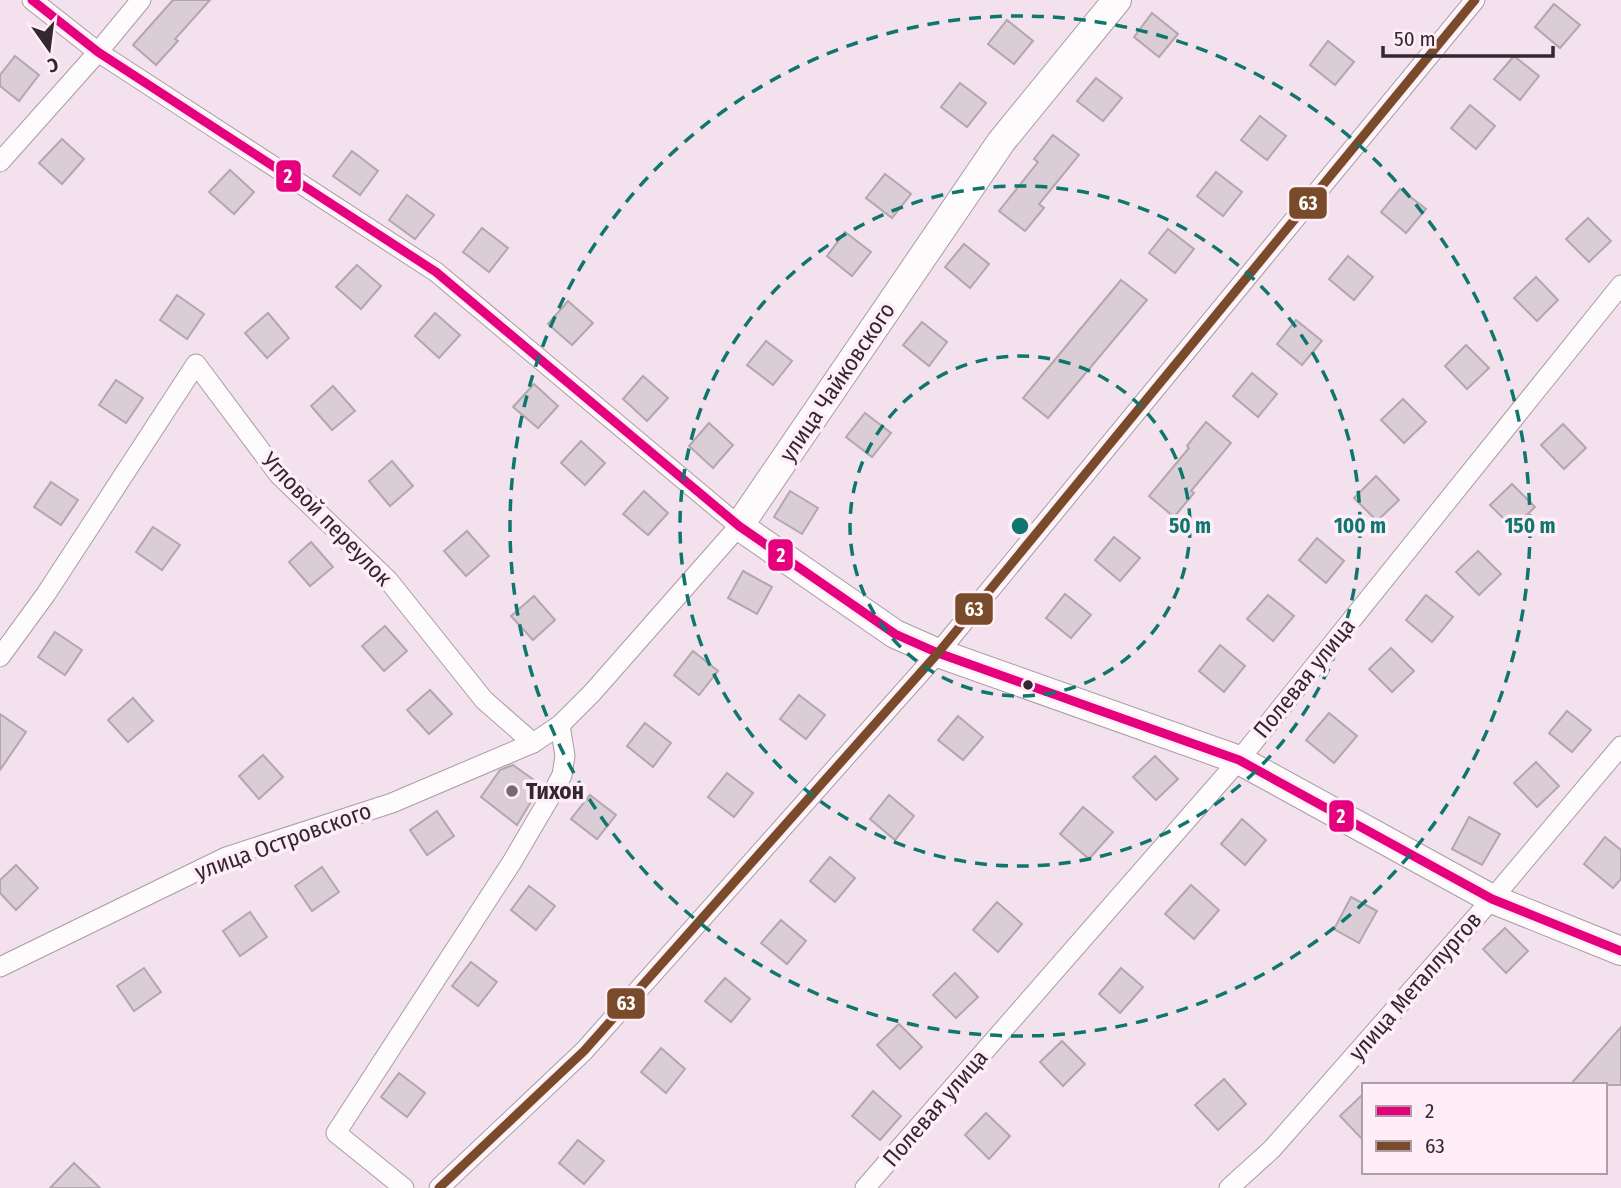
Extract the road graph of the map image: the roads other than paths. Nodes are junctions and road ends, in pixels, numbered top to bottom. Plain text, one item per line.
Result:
1 (32, 0) edge
2 (141, 0) edge
3 (1117, 0) edge
4 (1475, 0) edge
5 (98, 52) junction
6 (0, 162) edge
7 (1621, 285) edge
8 (739, 526) junction
9 (938, 653) junction
10 (0, 657) edge
11 (559, 724) junction
12 (533, 743) junction
13 (1621, 746) edge
14 (1239, 760) junction
15 (1492, 899) junction
16 (1621, 951) edge
17 (0, 967) edge
18 (404, 1188) edge
19 (439, 1188) edge
20 (865, 1188) edge
21 (1229, 1188) edge

1 - 5 street
2 - 5 street
3 - 8 street, улица Чайковского
4 - 9 street
5 - 6 street
5 - 8 street
7 - 14 street, Полевая улица
8 - 9 street
8 - 11 street, улица Чайковского
9 - 14 street
9 - 19 street
10 - 12 street, Угловой переулок
11 - 12 street, улица Чайковского
11 - 18 street
12 - 17 street, улица Островского
13 - 15 street, улица Металлургов
14 - 15 street
14 - 20 street, Полевая улица
15 - 16 street
15 - 21 street, улица Металлургов

